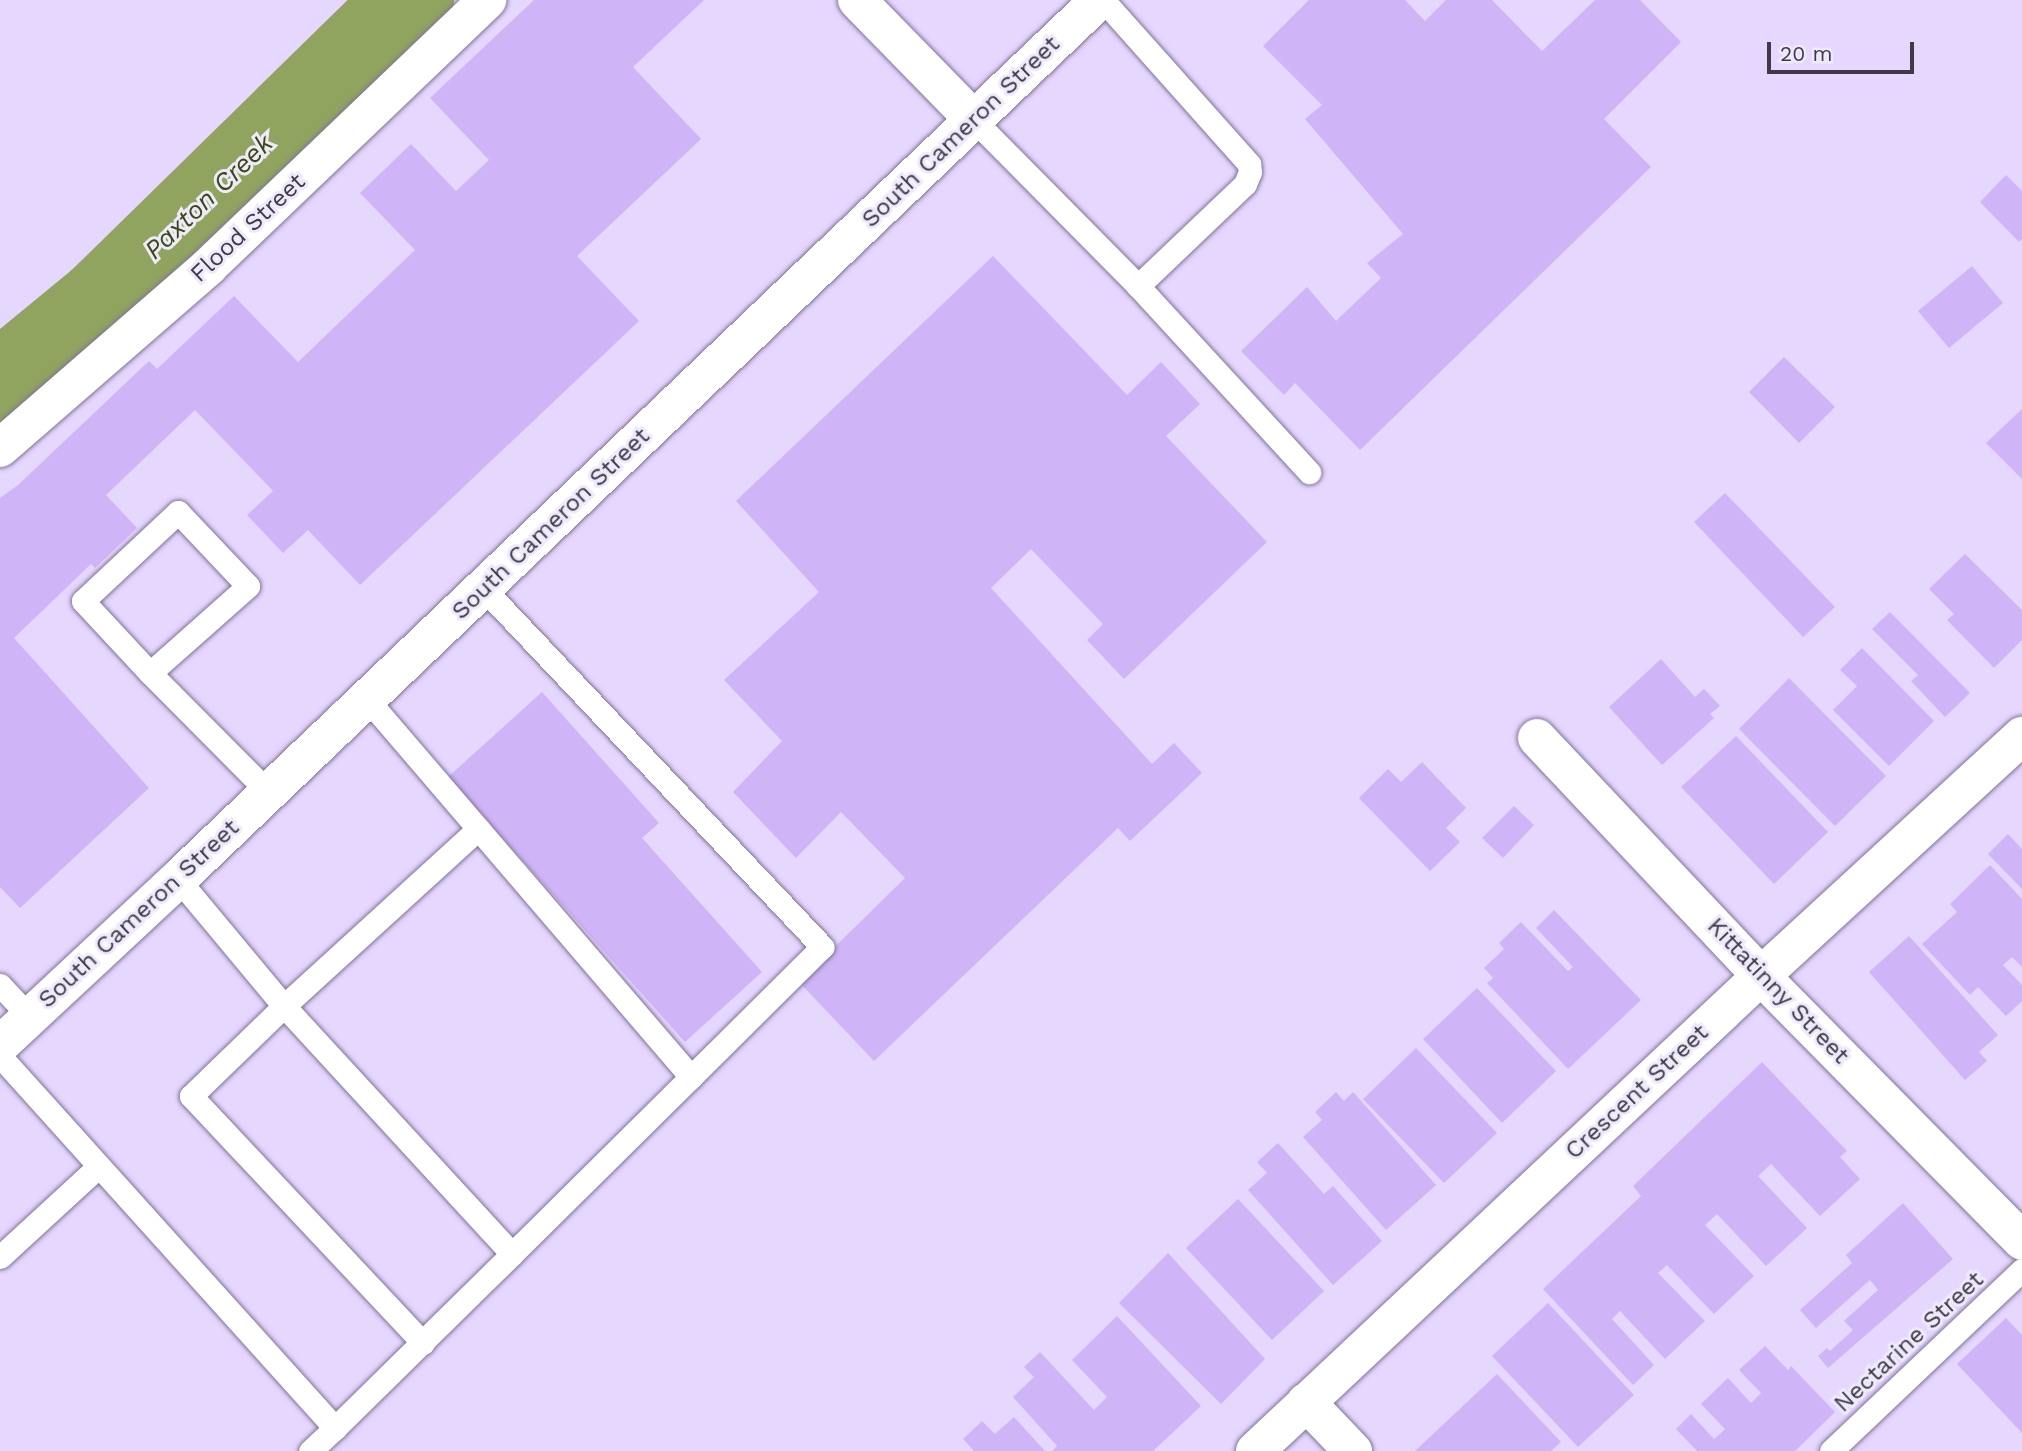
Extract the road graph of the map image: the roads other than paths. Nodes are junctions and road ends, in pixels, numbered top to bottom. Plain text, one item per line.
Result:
1 (487, 0) edge
2 (857, 0) edge
3 (1101, 0) edge
4 (974, 120) junction
5 (1138, 285) junction
6 (0, 448) edge
7 (1309, 472) dead end
8 (483, 588) junction
9 (150, 673) junction
10 (367, 699) junction
11 (2022, 736) edge
12 (1536, 738) dead end
13 (269, 793) junction
14 (478, 829) junction
15 (178, 879) junction
16 (1761, 975) junction
17 (0, 985) edge
18 (284, 1006) junction
19 (29, 1016) junction
20 (0, 1045) edge
21 (0, 1056) edge
22 (691, 1077) junction
23 (99, 1166) junction
24 (2022, 1241) edge
25 (512, 1254) junction
26 (0, 1258) edge
27 (2022, 1270) edge
28 (423, 1343) junction
29 (1306, 1402) junction
30 (335, 1428) junction
31 (310, 1451) edge
32 (1255, 1451) edge
33 (1353, 1451) edge
34 (1831, 1451) edge

1 - 6 main road, Flood Street
2 - 4 main road
3 - 4 main road, South Cameron Street
3 - 5 lane
4 - 5 lane
4 - 8 main road, South Cameron Street
5 - 7 lane
8 - 10 main road, South Cameron Street
8 - 22 lane
9 - 9 lane
9 - 13 lane
10 - 13 main road, South Cameron Street
10 - 14 lane
11 - 16 main road, Crescent Street
12 - 16 main road, Kittatinny Street
13 - 15 main road, South Cameron Street
14 - 18 lane
14 - 22 lane
15 - 18 lane
15 - 19 main road, South Cameron Street
16 - 24 main road, Kittatinny Street
16 - 29 main road, Crescent Street
17 - 19 lane
18 - 25 lane
18 - 28 lane
19 - 20 main road, South Cameron Street
21 - 23 lane
22 - 25 lane
23 - 26 lane
23 - 30 lane
25 - 28 lane
27 - 34 lane, Nectarine Street
28 - 30 lane
29 - 32 main road, Crescent Street
29 - 33 main road
30 - 31 lane

